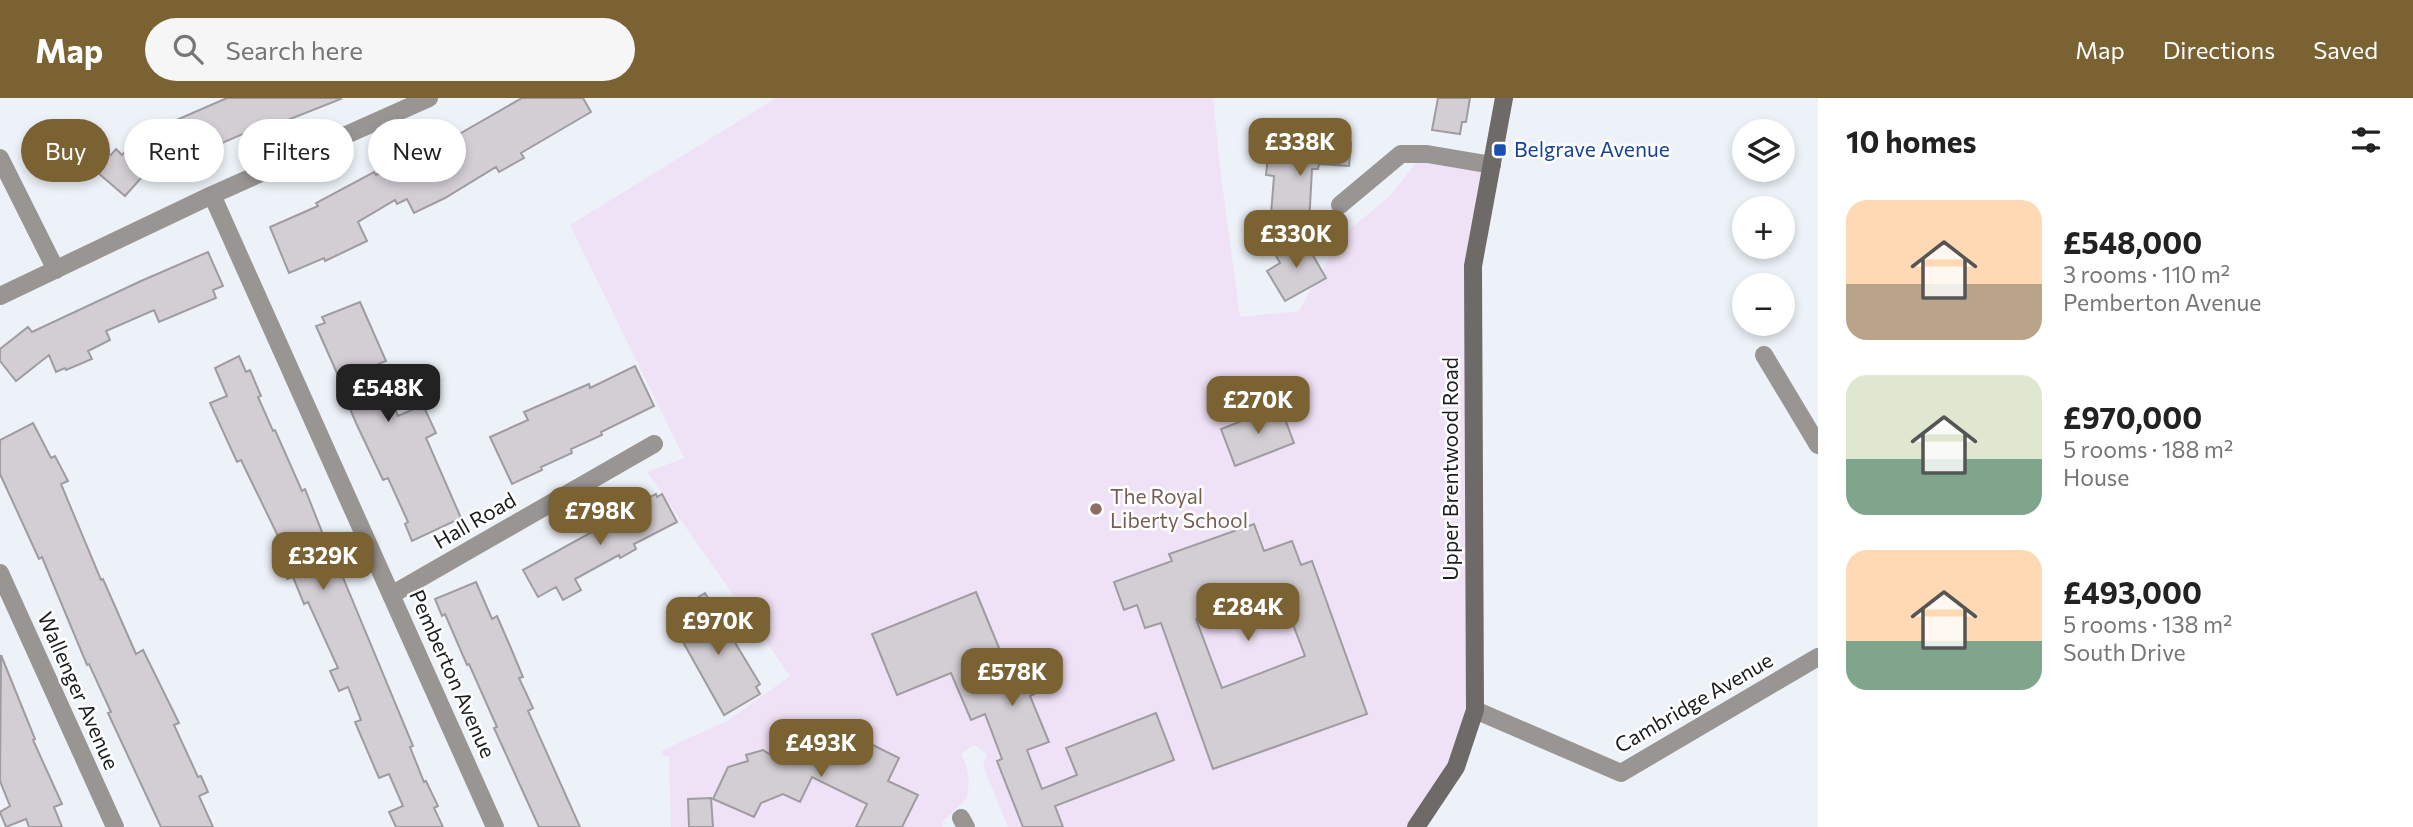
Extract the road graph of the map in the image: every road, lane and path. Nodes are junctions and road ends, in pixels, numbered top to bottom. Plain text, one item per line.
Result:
1 (429, 98) edge
2 (1504, 98) edge
3 (0, 158) edge
4 (1492, 164) junction
5 (212, 195) junction
6 (1340, 205) dead end
7 (56, 270) junction
8 (0, 296) edge
9 (1764, 355) dead end
10 (654, 444) dead end
11 (1818, 445) edge
12 (0, 573) edge
13 (391, 595) junction
14 (1818, 657) edge
15 (1475, 710) junction
16 (115, 827) edge
17 (495, 827) edge
18 (1416, 827) edge

1 - 5 street
2 - 4 street, Upper Brentwood Road
3 - 7 street
4 - 6 street
4 - 15 street, Upper Brentwood Road
5 - 7 street
5 - 13 street, Pemberton Avenue
7 - 8 street
9 - 11 street
10 - 13 street, Hall Road
12 - 16 street, Wallenger Avenue
13 - 17 street, Pemberton Avenue
14 - 15 street, Cambridge Avenue
15 - 18 street, Upper Brentwood Road

